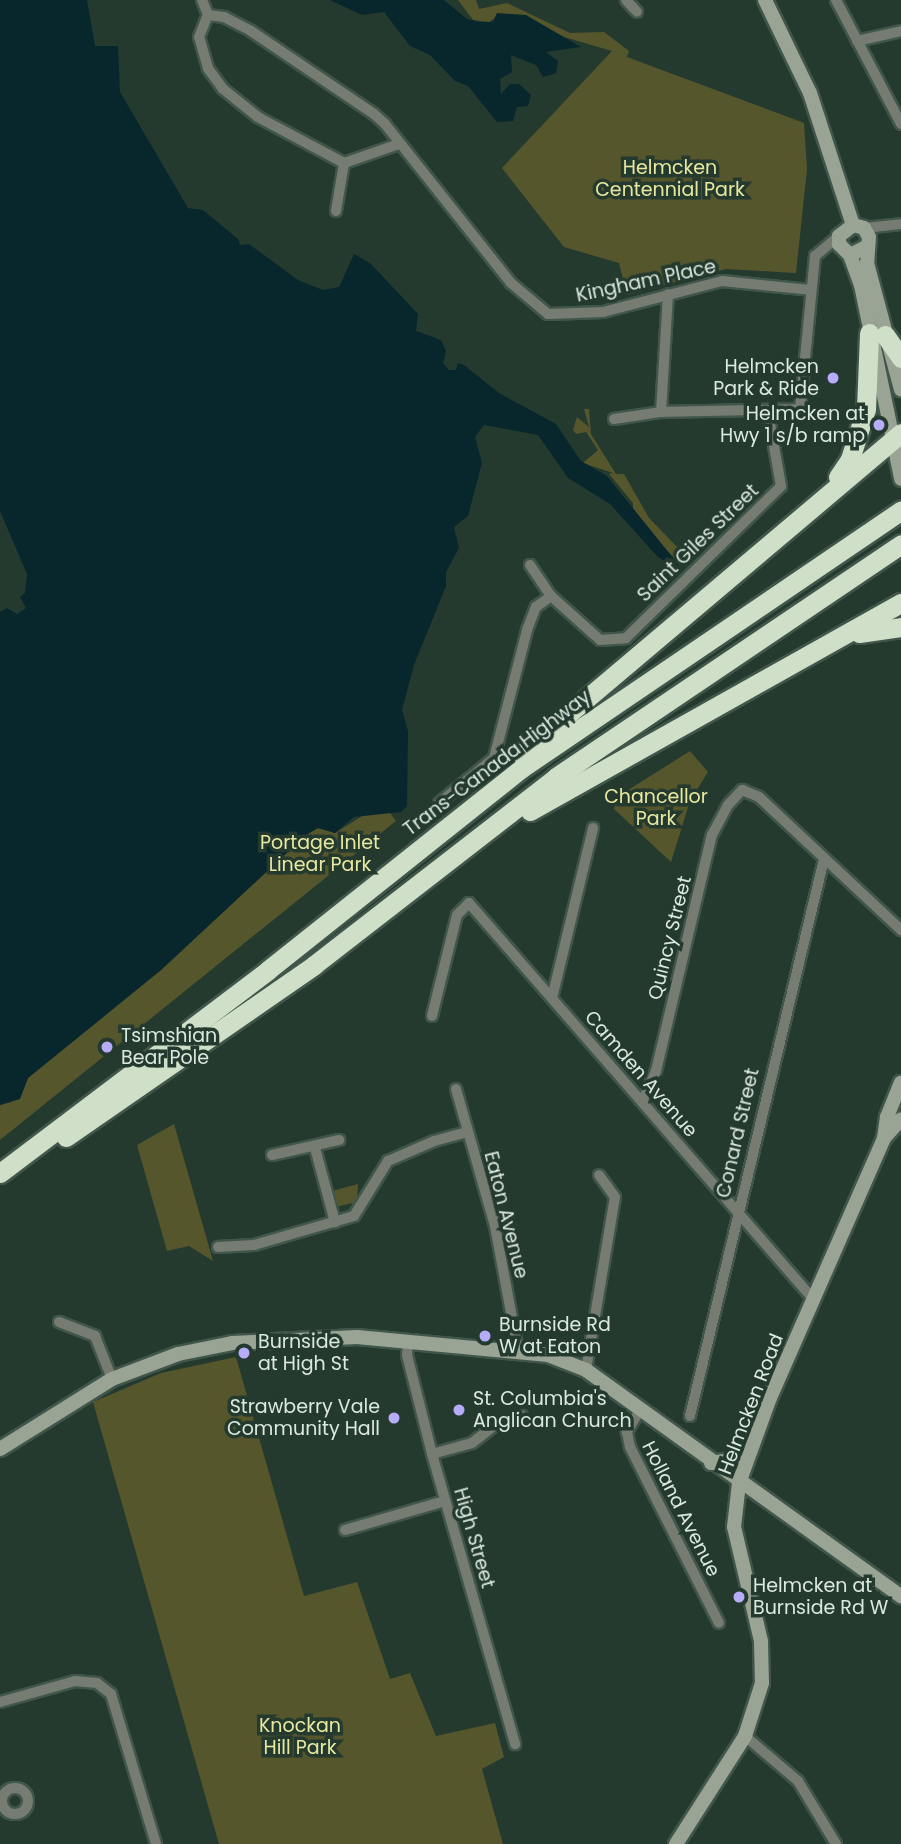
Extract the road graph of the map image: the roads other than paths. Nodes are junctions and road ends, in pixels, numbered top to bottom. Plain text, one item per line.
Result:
1 (202, 0) edge
2 (626, 0) edge
3 (765, 0) edge
4 (836, 0) edge
5 (637, 12) dead end
6 (208, 15) junction
7 (901, 31) edge
8 (857, 41) junction
9 (901, 124) edge
10 (399, 144) junction
11 (344, 163) junction
12 (336, 211) dead end
13 (901, 224) edge
14 (854, 235) junction
15 (850, 255) junction
16 (810, 290) junction
17 (668, 295) junction
18 (877, 334) junction
19 (901, 358) edge
20 (901, 390) edge
21 (661, 412) junction
22 (768, 412) junction
23 (614, 419) dead end
24 (897, 436) edge
25 (901, 478) edge
26 (828, 492) junction
27 (901, 510) edge
28 (901, 544) edge
29 (530, 565) dead end
30 (551, 596) junction
31 (901, 603) edge
32 (901, 627) edge
33 (807, 656) junction
34 (439, 803) dead end
35 (593, 828) dead end
36 (824, 859) junction
37 (901, 930) edge
38 (341, 945) junction
39 (268, 970) junction
40 (552, 998) junction
41 (432, 1016) dead end
42 (901, 1083) edge
43 (456, 1089) dead end
44 (643, 1100) junction
45 (900, 1121) edge
46 (468, 1132) junction
47 (884, 1138) junction
48 (339, 1140) dead end
49 (315, 1148) junction
50 (272, 1155) dead end
51 (0, 1173) edge
52 (599, 1175) dead end
53 (0, 1189) edge
54 (737, 1212) junction
55 (334, 1222) junction
56 (218, 1247) dead end
57 (814, 1300) junction
58 (60, 1322) dead end
59 (408, 1341) junction
60 (517, 1350) junction
61 (586, 1370) junction
62 (112, 1379) junction
63 (640, 1410) junction
64 (522, 1416) dead end
65 (690, 1416) dead end
66 (753, 1444) junction
67 (0, 1450) edge
68 (432, 1454) junction
69 (712, 1463) junction
70 (739, 1483) junction
71 (764, 1500) junction
72 (445, 1501) junction
73 (734, 1527) junction
74 (345, 1530) dead end
75 (901, 1597) edge
76 (719, 1623) dead end
77 (0, 1702) edge
78 (746, 1736) junction
79 (515, 1744) dead end
80 (156, 1844) edge
81 (676, 1844) edge
82 (836, 1844) edge

1 - 6 street
2 - 5 street
3 - 14 main road
4 - 8 street
6 - 10 street, Kingham Place
6 - 11 street
7 - 8 street
8 - 9 street
10 - 11 street
10 - 17 street, Kingham Place
11 - 12 street
13 - 14 street
14 - 15 main road
14 - 15 main road
14 - 16 street
14 - 18 main road
15 - 18 main road
16 - 17 street, Kingham Place
16 - 22 street
17 - 21 street
18 - 19 highway
18 - 20 main road
18 - 24 main road
18 - 26 highway
21 - 22 street
21 - 23 street
22 - 30 street, Saint Giles Street
24 - 25 main road
24 - 26 highway
26 - 39 highway
27 - 39 highway, Trans-Canada Highway
28 - 38 highway
29 - 30 street
30 - 34 street
31 - 33 highway
32 - 33 highway
33 - 38 highway
35 - 40 street
36 - 37 street
36 - 44 street, Quincy Street
36 - 54 street, Conard Street
38 - 53 highway
39 - 51 highway, Trans-Canada Highway
40 - 41 street, Camden Avenue
40 - 44 street, Camden Avenue
42 - 47 main road, Helmcken Road
43 - 46 street, Eaton Avenue
44 - 54 street, Camden Avenue
45 - 47 main road, Helmcken Road
46 - 55 street
46 - 60 street, Eaton Avenue
47 - 57 main road, Helmcken Road
48 - 49 street
49 - 50 street
49 - 55 street
52 - 61 street
54 - 57 street, Camden Avenue
54 - 65 street, Conard Street
55 - 56 street
57 - 66 main road, Helmcken Road
58 - 62 street
59 - 60 main road
59 - 62 main road
59 - 68 street, High Street
60 - 61 main road
61 - 63 main road
62 - 67 main road
63 - 69 main road
63 - 76 street, Holland Avenue
64 - 68 street
66 - 69 main road
66 - 70 main road, Helmcken Road
68 - 72 street, High Street
69 - 70 main road
70 - 71 main road
70 - 73 main road, Helmcken Road
71 - 73 main road
71 - 75 main road
72 - 74 street
72 - 79 street, High Street
73 - 78 main road, Helmcken Road
77 - 80 street
78 - 81 main road, Helmcken Road
78 - 82 street

